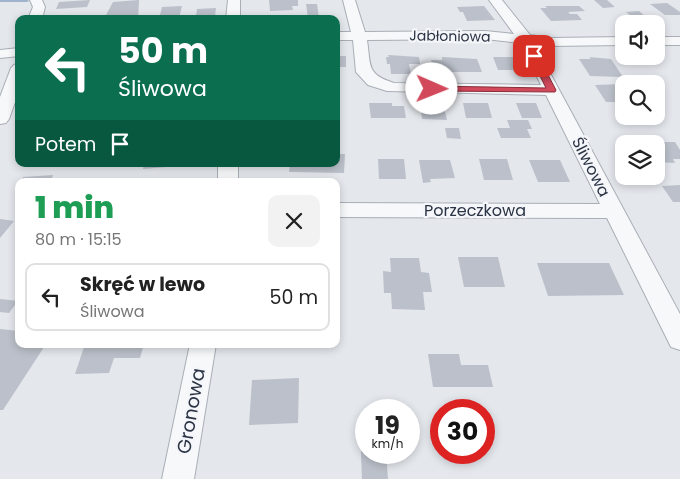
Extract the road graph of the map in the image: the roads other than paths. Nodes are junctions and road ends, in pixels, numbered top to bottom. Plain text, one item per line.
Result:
1 (234, 0) edge
2 (349, 0) edge
3 (495, 0) edge
4 (36, 2) edge
5 (36, 15) edge
6 (234, 15) edge
7 (359, 35) junction
8 (340, 36) edge
9 (525, 39) junction
10 (615, 41) edge
11 (665, 41) edge
12 (680, 41) edge
13 (15, 52) edge
14 (0, 54) edge
15 (15, 79) edge
16 (552, 90) junction
17 (0, 119) edge
18 (340, 210) edge
19 (613, 211) junction
20 (680, 339) edge
21 (202, 348) edge
22 (178, 479) edge

1 - 6 street
2 - 7 street
3 - 9 street, Śliwowa
4 - 5 street
7 - 8 street, Jabłoniowa
7 - 9 street, Jabłoniowa
7 - 16 street
9 - 10 street, Jabłoniowa
9 - 16 street, Śliwowa
11 - 12 street
13 - 14 street
15 - 17 street
16 - 19 street, Śliwowa
18 - 19 street, Porzeczkowa
19 - 20 street, Śliwowa
21 - 22 street, Gronowa

